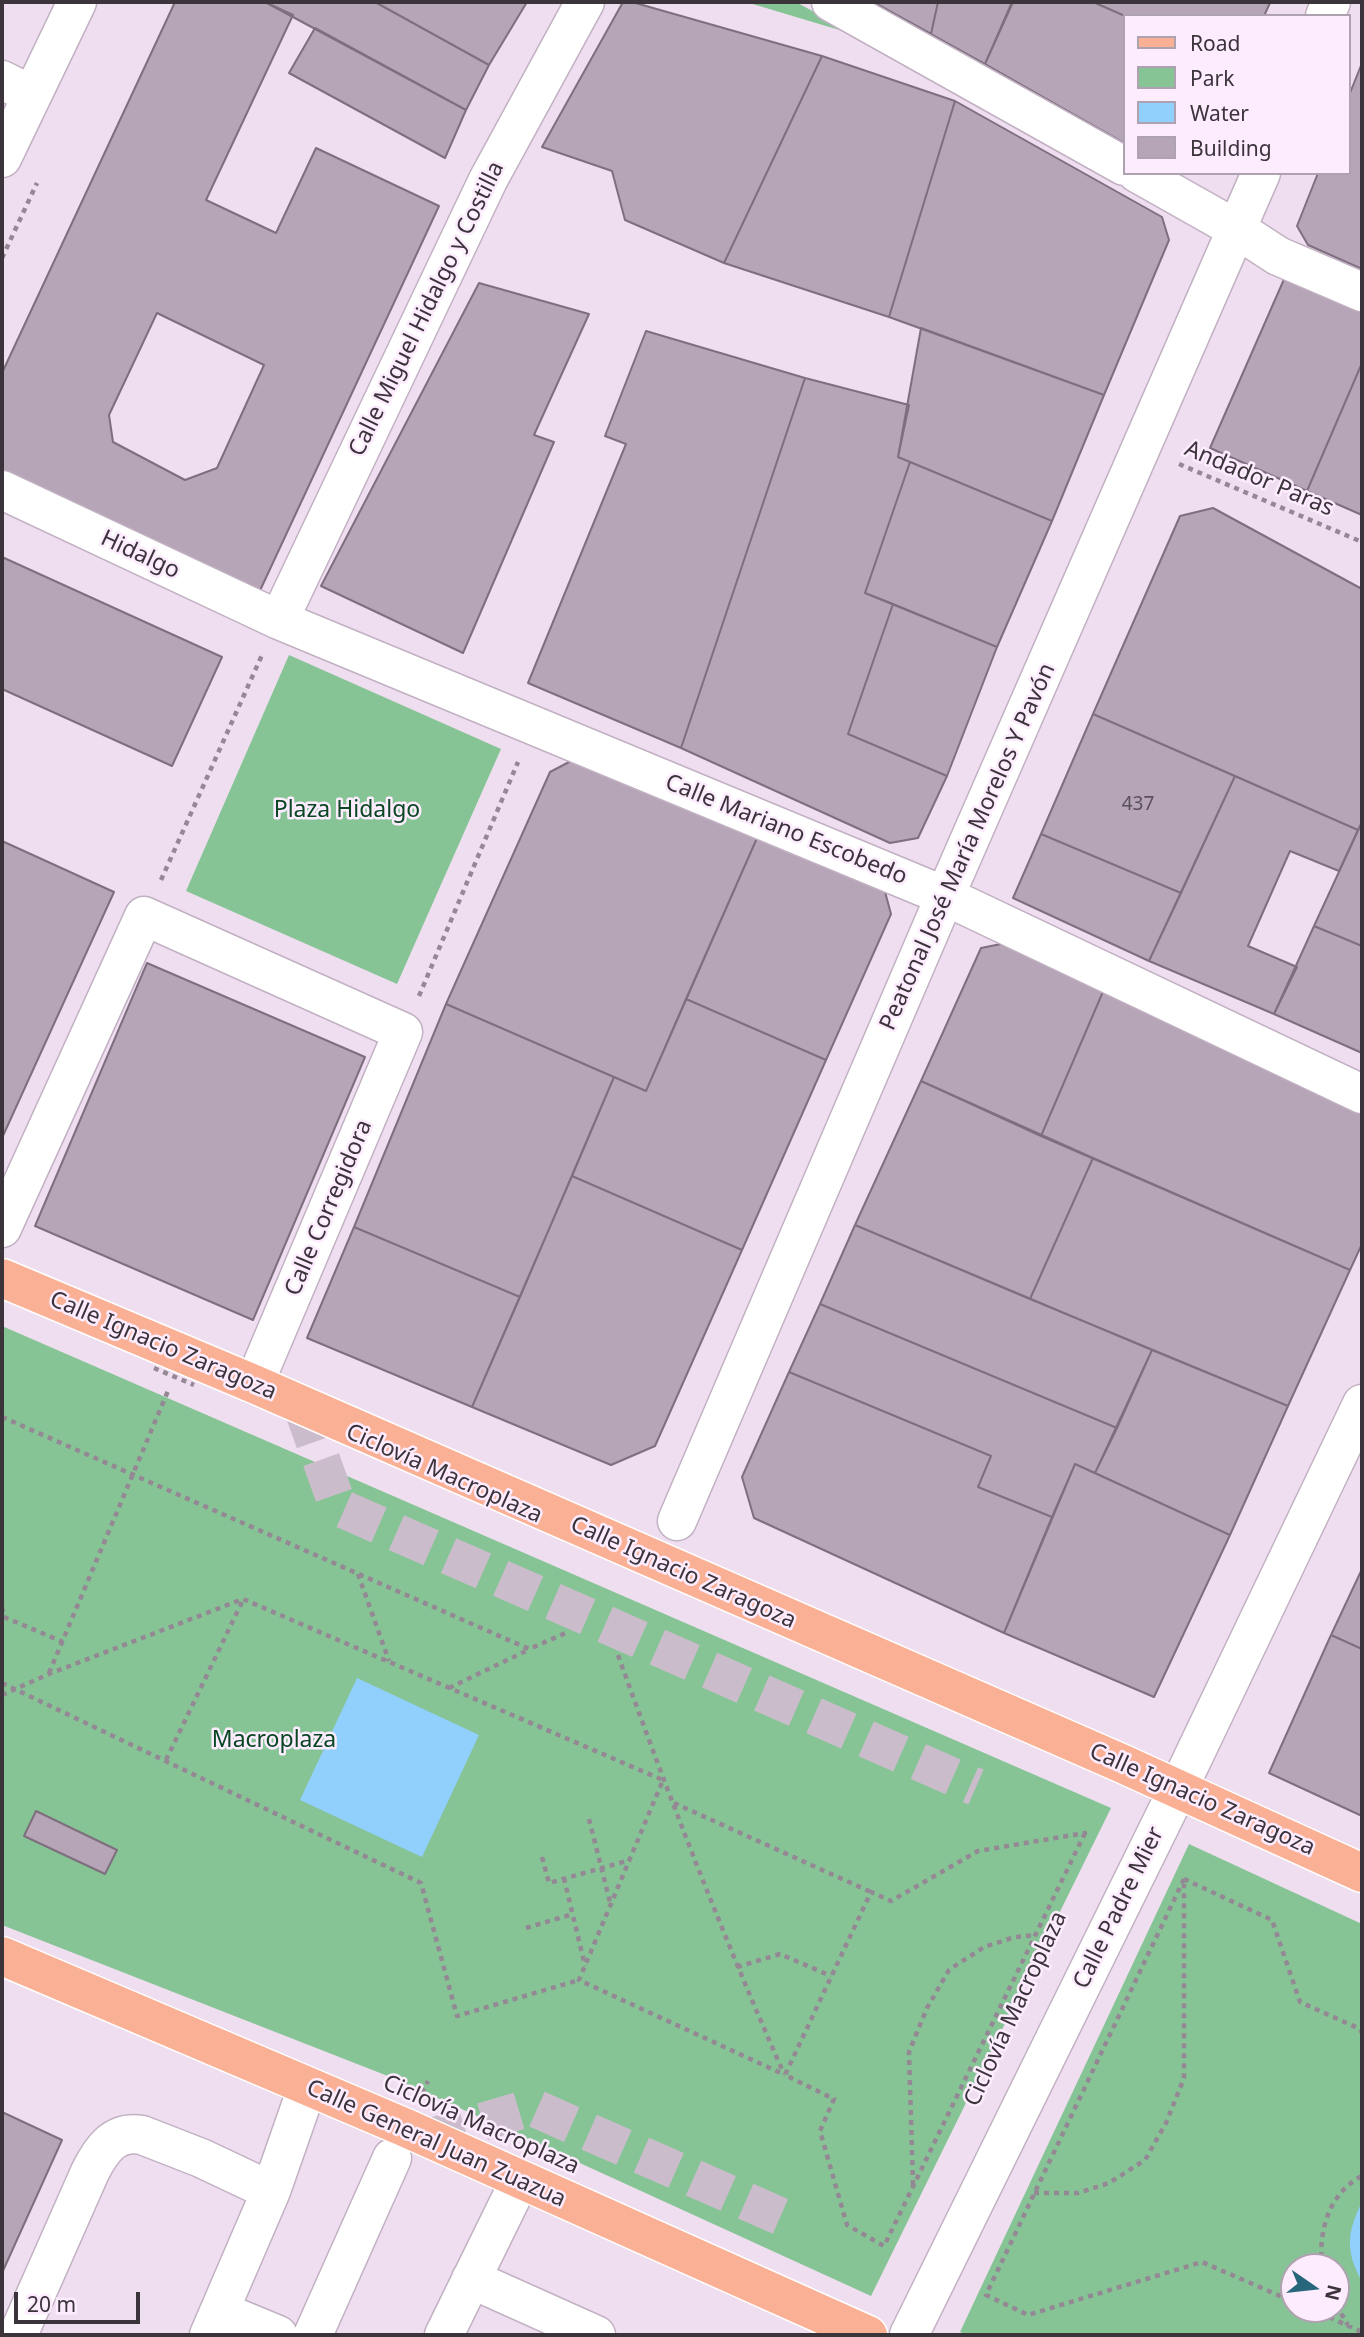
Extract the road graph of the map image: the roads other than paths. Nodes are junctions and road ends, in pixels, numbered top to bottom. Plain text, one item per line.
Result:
1 (77, 2) edge
2 (585, 2) edge
3 (831, 2) edge
4 (17, 88) edge
5 (2, 158) edge
6 (1122, 165) edge
7 (1141, 175) edge
8 (1260, 175) edge
9 (1238, 230) junction
10 (1362, 292) edge
11 (2, 490) edge
12 (278, 620) junction
13 (945, 897) junction
14 (1362, 1094) edge
15 (2, 1228) edge
16 (2, 1278) edge
17 (254, 1384) junction
18 (1362, 1404) edge
19 (1349, 1463) edge
20 (677, 1521) dead end
21 (1178, 1789) junction
22 (1362, 1872) edge
23 (2, 1956) edge
24 (307, 2088) junction
25 (392, 2158) dead end
26 (520, 2180) junction
27 (271, 2191) junction
28 (471, 2279) junction
29 (214, 2323) edge
30 (18, 2335) edge
31 (278, 2335) edge
32 (313, 2335) edge
33 (444, 2335) edge
34 (596, 2335) edge
35 (867, 2335) edge
36 (909, 2335) edge

1 - 4 street
2 - 12 street, Calle Miguel Hidalgo y Costilla
3 - 6 street
4 - 5 street
7 - 9 street
8 - 9 street, Peatonal José María Morelos Y Pavón
9 - 10 street
9 - 13 street, Peatonal José María Morelos Y Pavón
11 - 12 street, Hidalgo
12 - 13 street, Calle Mariano Escobedo
13 - 14 street, Calle Mariano Escobedo
13 - 20 street, Peatonal José María Morelos Y Pavón
15 - 17 street, Calle Corregidora
16 - 17 main road, Calle Ignacio Zaragoza
17 - 21 main road, Calle Ignacio Zaragoza
18 - 19 street, Calle Padre Mier
19 - 21 street, Calle Padre Mier
21 - 22 main road, Calle Ignacio Zaragoza
21 - 36 street, Calle Padre Mier
23 - 24 main road, Calle General Juan Zuazua
24 - 26 main road, Calle General Juan Zuazua
24 - 27 street
25 - 32 street
26 - 28 street
26 - 35 main road, Calle General Juan Zuazua
27 - 29 street
27 - 30 street
28 - 33 street
28 - 34 street
29 - 31 street

